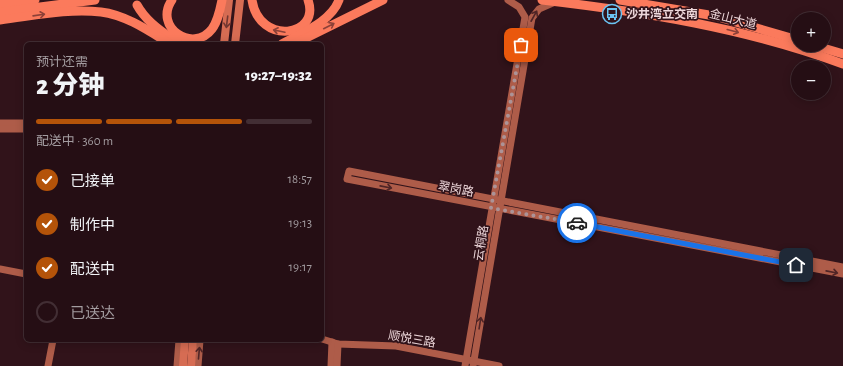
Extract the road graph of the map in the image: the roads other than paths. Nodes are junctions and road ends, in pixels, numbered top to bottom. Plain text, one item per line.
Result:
1 (35, 0) edge
2 (95, 0) edge
3 (172, 0) edge
4 (222, 0) edge
5 (229, 0) edge
6 (240, 0) edge
7 (252, 0) edge
8 (308, 0) edge
9 (383, 0) edge
10 (508, 0) edge
11 (542, 0) edge
12 (620, 0) edge
13 (556, 2) junction
14 (338, 3) edge
15 (0, 4) edge
16 (137, 5) dead end
17 (0, 12) edge
18 (0, 20) edge
19 (791, 38) edge
20 (166, 42) edge
21 (176, 42) edge
22 (224, 42) edge
23 (235, 42) edge
24 (285, 42) edge
25 (298, 42) edge
26 (831, 50) edge
27 (843, 54) edge
28 (843, 64) edge
29 (0, 122) edge
30 (24, 123) edge
31 (0, 129) edge
32 (24, 129) edge
33 (496, 200) junction
34 (495, 208) junction
35 (843, 267) edge
36 (0, 269) edge
37 (24, 274) edge
38 (843, 274) edge
39 (324, 340) edge
40 (53, 342) edge
41 (179, 342) edge
42 (185, 342) edge
43 (192, 342) edge
44 (200, 342) edge
45 (335, 343) junction
46 (187, 362) edge
47 (469, 363) edge
48 (48, 366) edge
49 (177, 366) edge
50 (198, 366) edge
51 (331, 366) edge
52 (337, 366) edge
53 (499, 366) edge

1 - 15 highway
2 - 17 highway
3 - 4 highway
5 -> 22 main road
6 - 23 main road
8 -> 7 highway
25 -> 9 highway
10 - 33 main road, 云桐路
11 - 13 highway, 金山大道
12 - 19 highway, 金山大道
13 -> 28 highway, 金山大道
33 -> 13 main road, 云桐路
14 - 24 highway
16 - 21 highway
18 -> 20 highway
26 - 27 highway
29 - 30 main road
31 - 32 main road
33 - 34 main road, 云桐路
33 -> 34 main road, 翠岗路
33 - 35 main road, 翠岗路
34 -> 38 main road, 翠岗路
34 - 47 main road, 云桐路
36 - 37 main road
39 - 45 main road, 顺悦三路
40 - 48 main road
41 - 49 main road
42 - 46 main road
43 - 46 main road
50 -> 44 main road
45 - 47 main road, 顺悦三路
45 - 51 main road
45 - 52 main road
47 - 53 main road, 顺悦三路

